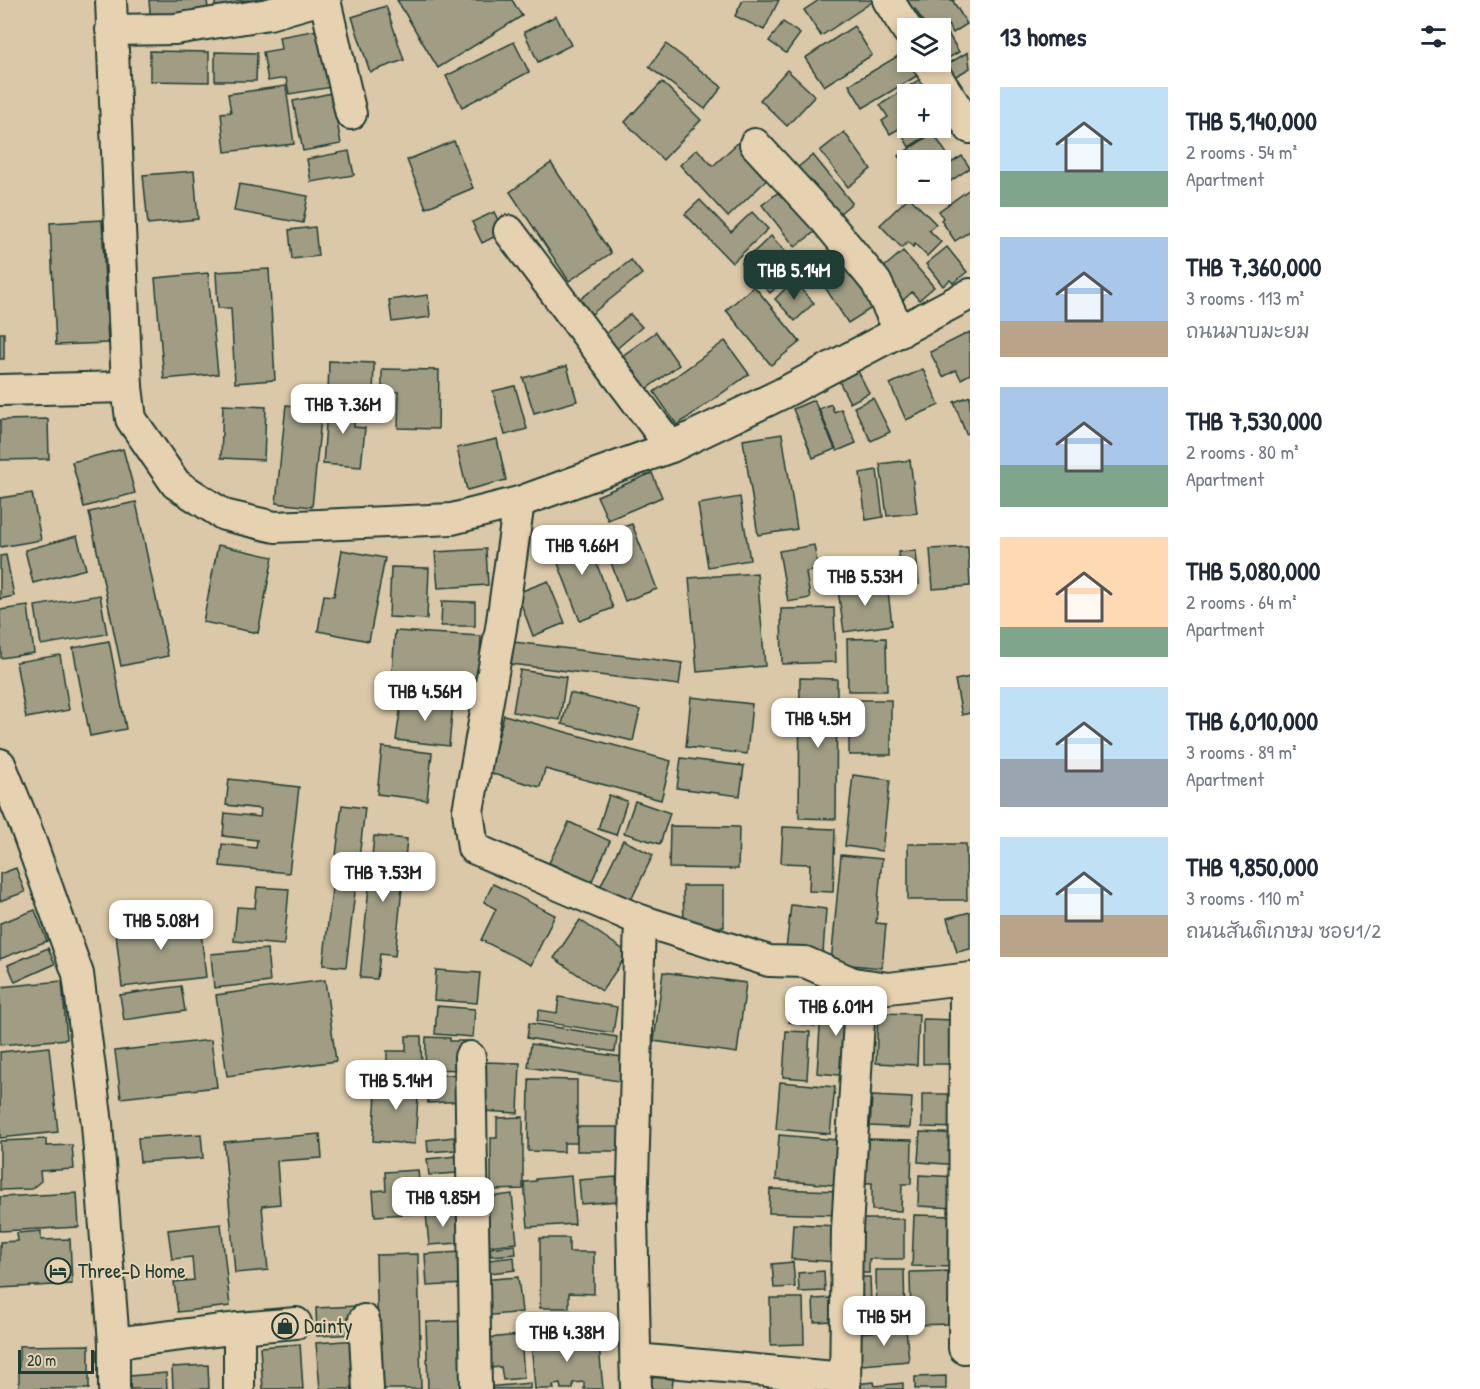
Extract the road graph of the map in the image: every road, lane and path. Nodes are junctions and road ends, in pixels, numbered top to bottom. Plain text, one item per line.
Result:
1 (111, 0) edge
2 (318, 0) edge
3 (325, 0) edge
4 (888, 0) edge
5 (900, 18) edge
6 (111, 30) junction
7 (934, 72) edge
8 (351, 114) dead end
9 (970, 128) edge
10 (755, 144) dead end
11 (509, 231) dead end
12 (970, 294) edge
13 (900, 332) junction
14 (127, 387) junction
15 (0, 390) edge
16 (671, 447) junction
17 (519, 502) junction
18 (0, 764) edge
19 (640, 920) junction
20 (968, 979) edge
21 (853, 983) junction
22 (470, 1057) dead end
23 (364, 1320) dead end
24 (296, 1323) dead end
25 (239, 1328) junction
26 (114, 1343) junction
27 (963, 1348) dead end
28 (636, 1359) junction
29 (845, 1383) edge
30 (114, 1389) edge
31 (239, 1389) edge
32 (368, 1389) edge
33 (476, 1389) edge
34 (636, 1389) edge

1 - 6 street
2 - 6 street
3 - 8 street
4 - 5 street
6 - 14 street
7 - 9 street
10 - 13 street
11 - 16 street
12 - 13 street
13 - 16 street
14 - 15 street
14 - 17 street
16 - 17 street
17 - 19 street
18 - 26 street
19 - 21 street
19 - 28 street
20 - 21 street
20 - 27 street
21 - 29 street
22 - 33 street
23 - 32 street
24 - 25 street
25 - 26 street
25 - 31 street
26 - 30 street
28 - 29 street
28 - 34 street

